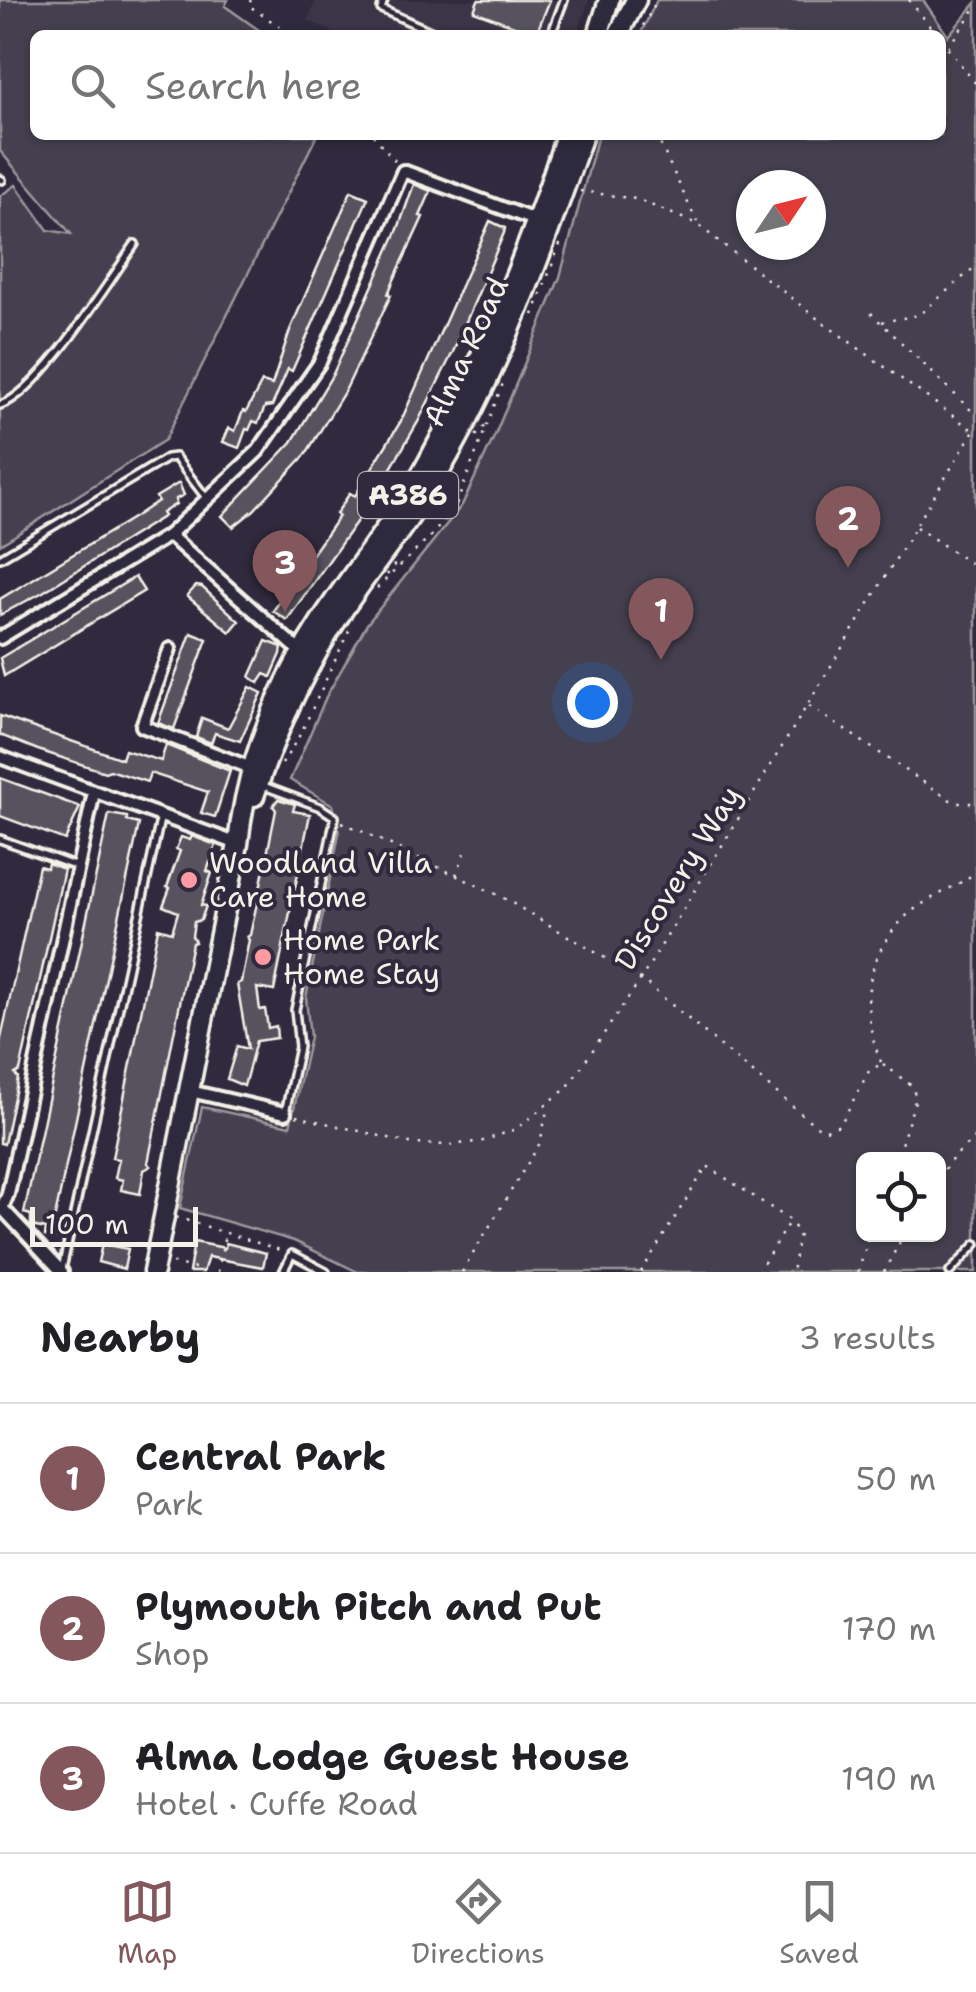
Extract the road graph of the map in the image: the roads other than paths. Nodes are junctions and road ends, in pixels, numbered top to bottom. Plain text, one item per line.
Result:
1 (384, 0) edge
2 (564, 0) edge
3 (609, 0) edge
4 (636, 0) edge
5 (428, 30) edge
6 (553, 30) edge
7 (600, 30) edge
8 (621, 30) edge
9 (564, 140) edge
10 (581, 140) edge
11 (538, 222) junction
12 (135, 244) dead end
13 (0, 405) edge
14 (207, 499) junction
15 (170, 535) junction
16 (0, 558) edge
17 (0, 638) edge
18 (170, 650) dead end
19 (302, 653) junction
20 (0, 757) edge
21 (255, 776) junction
22 (94, 792) junction
23 (161, 814) junction
24 (0, 839) edge
25 (238, 844) junction
26 (79, 867) junction
27 (190, 1091) junction
28 (285, 1114) joint
29 (1, 1207) edge
30 (976, 1244) edge
31 (154, 1266) edge
32 (62, 1272) edge
33 (283, 1272) edge
34 (326, 1272) edge
35 (950, 1272) edge

1 - 5 lane
2 - 6 lane
3 - 7 main road
4 - 8 main road
9 - 11 main road, Alma Road / A386
10 - 21 main road, Alma Road / A386
11 - 14 street
11 - 19 main road, Alma Road / A386
12 - 13 lane
14 - 15 street
14 - 16 lane
15 - 17 street
15 - 19 street
18 - 21 street
19 - 21 main road, Alma Road / A386
20 - 22 street
21 - 25 main road, Alma Road / A386
21 - 28 lane
22 - 23 street
22 - 26 street
23 - 25 street
23 - 32 lane
24 - 26 lane
25 - 27 main road, Alma Road / A386
26 - 29 street
27 - 28 street
27 - 31 main road, Alma Road / A386
29 - 32 street
30 - 35 lane
33 - 34 lane

